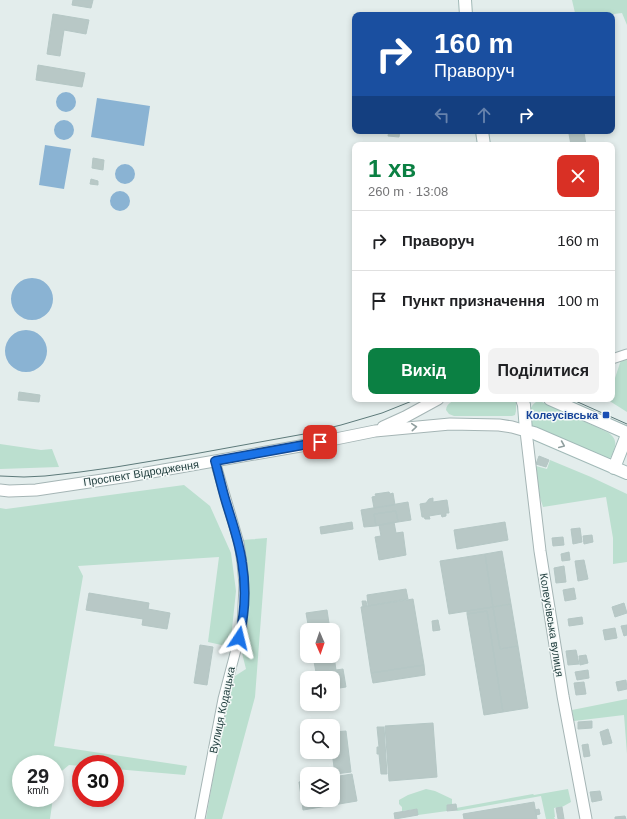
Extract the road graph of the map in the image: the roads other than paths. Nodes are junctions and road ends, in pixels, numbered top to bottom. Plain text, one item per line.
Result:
1 (465, 0) edge
2 (466, 12) edge
3 (627, 354) edge
4 (615, 358) edge
5 (432, 402) edge
6 (523, 402) edge
7 (557, 402) edge
8 (375, 431) junction
9 (526, 431) junction
10 (627, 434) edge
11 (215, 461) junction
12 (614, 468) junction
13 (627, 473) edge
14 (0, 490) edge
15 (200, 819) edge
16 (586, 819) edge

1 - 2 main road
3 - 4 street
5 - 8 street, Проспект Відродження
6 - 9 main road
7 - 10 main road
8 -> 9 street, Проспект Відродження
8 - 11 street, Проспект Відродження
9 -> 12 main road, Проспект Відродження
9 - 16 street, Колеусівська вулиця
10 - 12 main road
11 - 14 street, Проспект Відродження
11 - 15 street, Вулиця Кодацька
12 - 13 main road, Проспект Відродження

